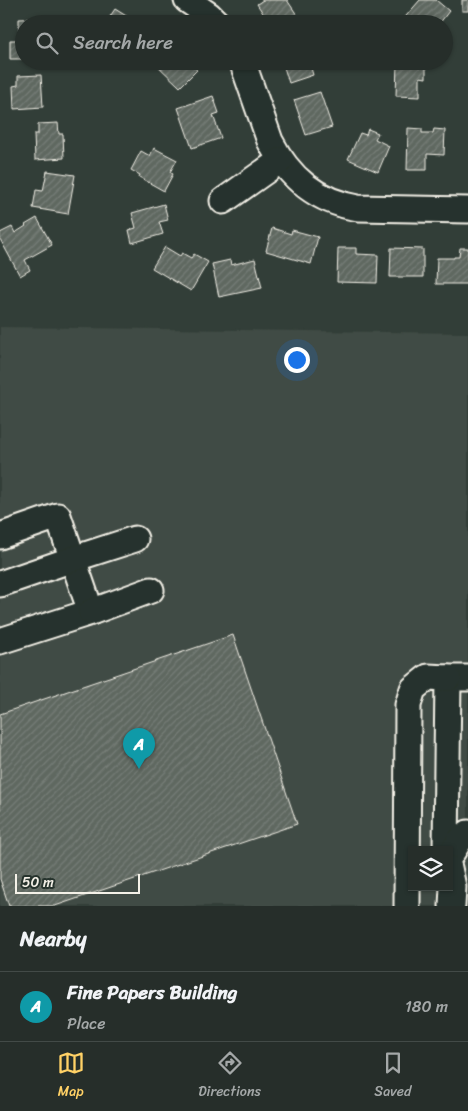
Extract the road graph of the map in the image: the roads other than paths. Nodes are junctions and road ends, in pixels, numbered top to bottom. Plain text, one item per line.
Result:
1 (187, 0) edge
2 (209, 15) edge
3 (245, 70) edge
4 (281, 160) junction
5 (223, 201) dead end
6 (468, 210) edge
7 (0, 536) edge
8 (135, 539) dead end
9 (73, 559) junction
10 (0, 584) edge
11 (151, 590) dead end
12 (91, 612) junction
13 (0, 641) edge
14 (458, 678) edge
15 (468, 833) edge
16 (446, 846) edge
17 (453, 851) edge
18 (453, 891) edge
19 (406, 906) edge
20 (452, 906) edge

1 - 2 street
3 - 4 street
4 - 5 street
4 - 6 street
7 - 9 street
8 - 9 street
9 - 10 street
9 - 12 street
11 - 12 street
12 - 13 street
14 - 16 street
14 - 19 street
15 - 17 street
18 - 20 street

